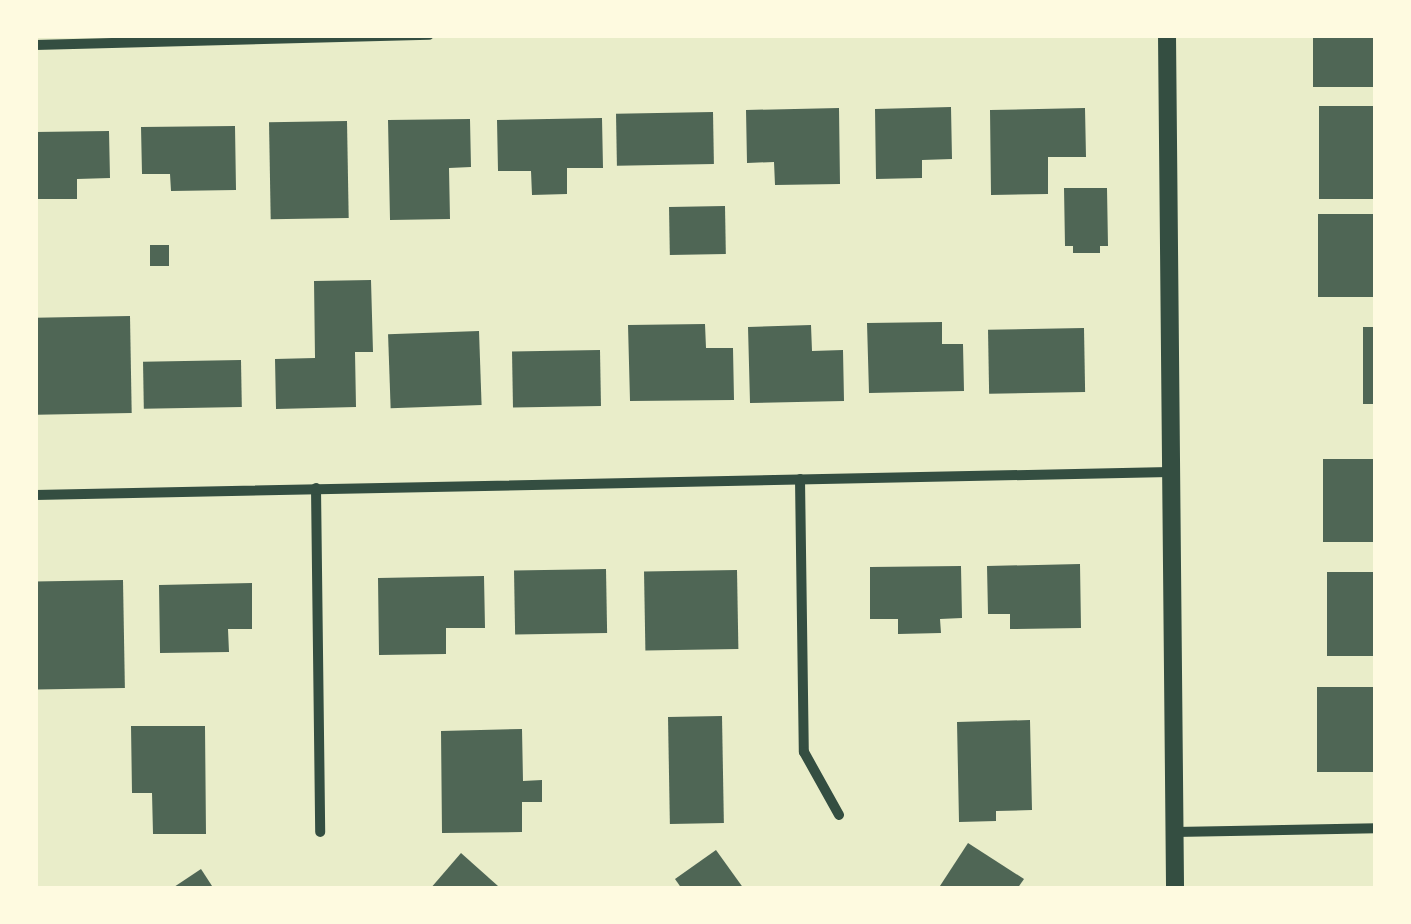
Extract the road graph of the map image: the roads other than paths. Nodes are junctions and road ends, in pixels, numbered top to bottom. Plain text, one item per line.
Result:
1 (429, 35) edge
2 (1168, 35) edge
3 (35, 44) edge
4 (1170, 472) junction
5 (800, 479) junction
6 (316, 488) junction
7 (35, 495) edge
8 (839, 816) dead end
9 (1376, 828) edge
10 (320, 832) dead end
11 (1175, 832) junction
12 (1175, 889) edge

1 - 3 street
2 - 4 street
4 - 5 street
4 - 11 street
5 - 6 street
5 - 8 street
6 - 7 street
6 - 10 street
9 - 11 street
11 - 12 street

